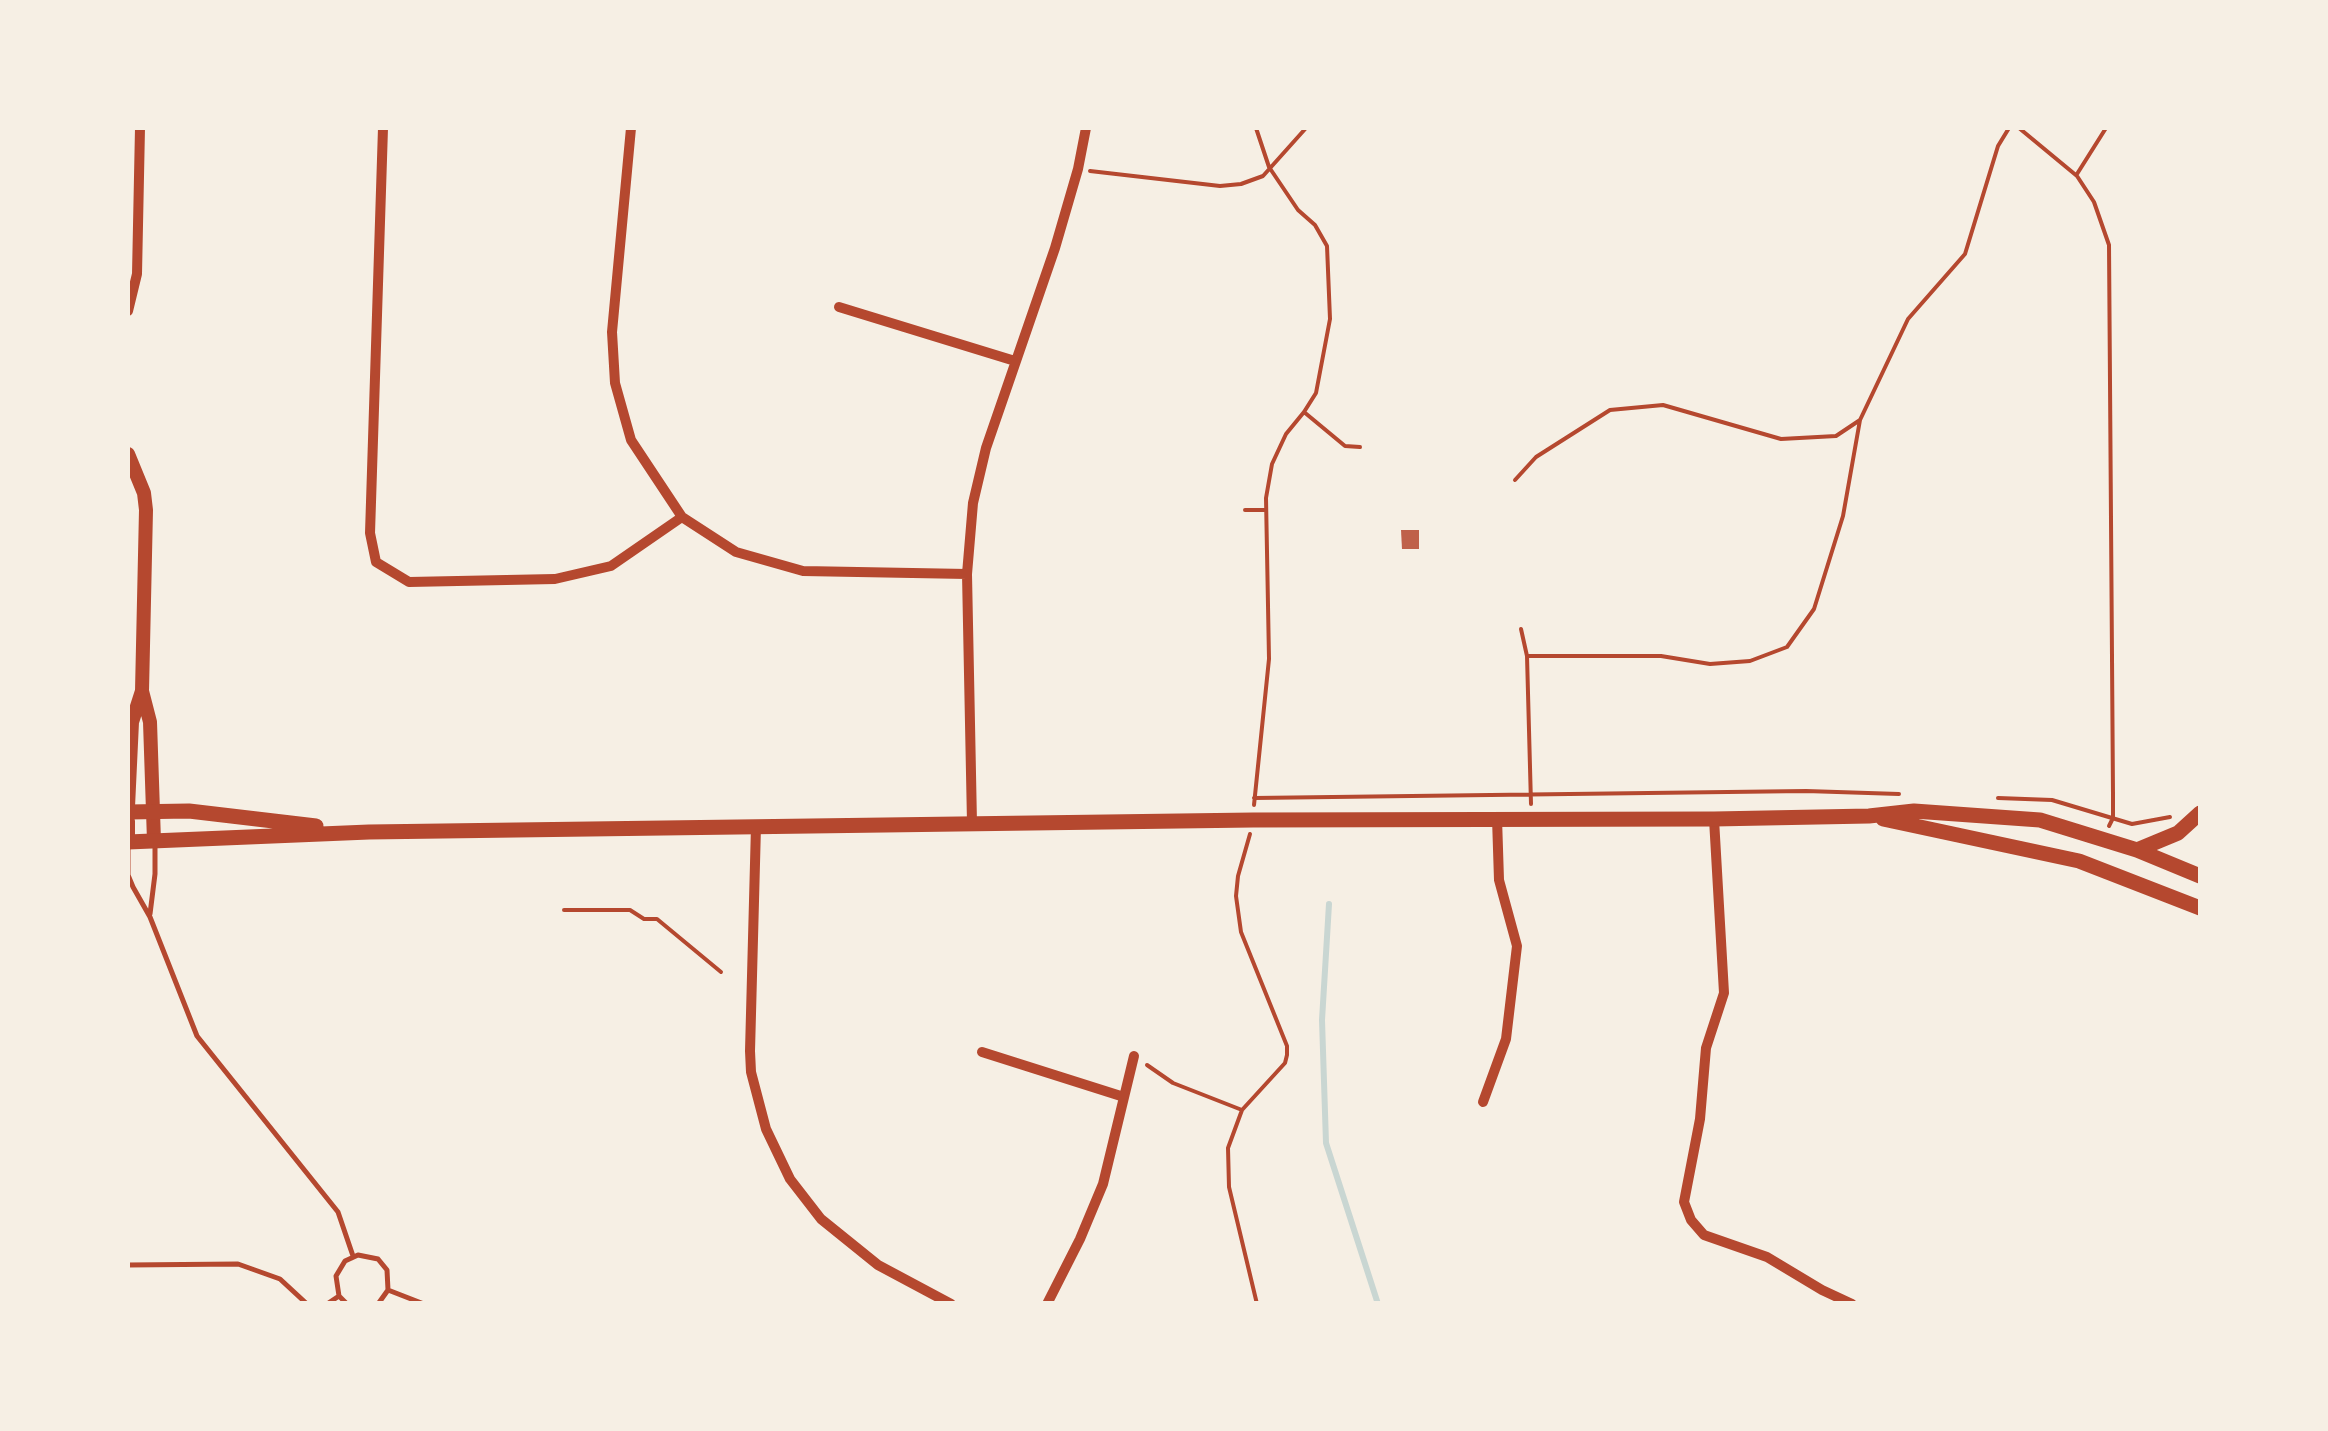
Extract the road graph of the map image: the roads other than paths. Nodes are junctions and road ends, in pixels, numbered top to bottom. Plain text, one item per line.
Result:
1 (140, 128) edge
2 (383, 128) edge
3 (631, 128) edge
4 (1086, 128) edge
5 (839, 307) dead end
6 (128, 310) edge
7 (1015, 361) junction
8 (128, 454) edge
9 (682, 517) junction
10 (968, 574) junction
11 (142, 691) junction
12 (128, 810) edge
13 (154, 811) junction
14 (2200, 813) edge
15 (1869, 816) junction
16 (1497, 818) junction
17 (1714, 819) junction
18 (128, 821) edge
19 (972, 824) junction
20 (756, 826) junction
21 (369, 832) junction
22 (154, 841) junction
23 (128, 842) edge
24 (2137, 850) junction
25 (2200, 876) edge
26 (2199, 902) edge
27 (150, 917) junction
28 (982, 1052) dead end
29 (1134, 1056) road end
30 (1124, 1098) junction
31 (1484, 1102) dead end
32 (353, 1256) junction
33 (128, 1265) edge
34 (388, 1290) junction
35 (339, 1296) junction
36 (307, 1304) edge
37 (327, 1304) edge
38 (347, 1304) edge
39 (378, 1304) edge
40 (424, 1304) edge
41 (951, 1304) edge
42 (1047, 1304) edge
43 (1852, 1304) edge

1 - 6 street
2 - 9 street
3 - 9 street
4 - 7 street
5 - 7 street
7 - 10 street
8 - 11 street
9 - 10 street
10 - 19 street
11 - 12 street
11 - 13 street
12 - 13 main road
13 - 21 main road
13 - 22 street
14 - 24 main road
15 - 17 main road
15 - 24 main road
15 - 26 main road
16 - 17 main road
16 - 19 main road
16 - 31 street
17 - 43 street
18 - 23 street
19 - 20 main road
20 - 21 main road
20 - 41 street
21 - 22 main road
22 - 23 main road
22 - 27 lane
23 - 27 lane
24 - 25 main road
27 - 32 lane
28 - 30 street
29 - 30 street
30 - 42 street
32 - 34 lane
32 - 35 lane
33 - 36 lane
34 - 39 lane
34 - 40 lane
35 - 37 lane
35 - 38 lane

